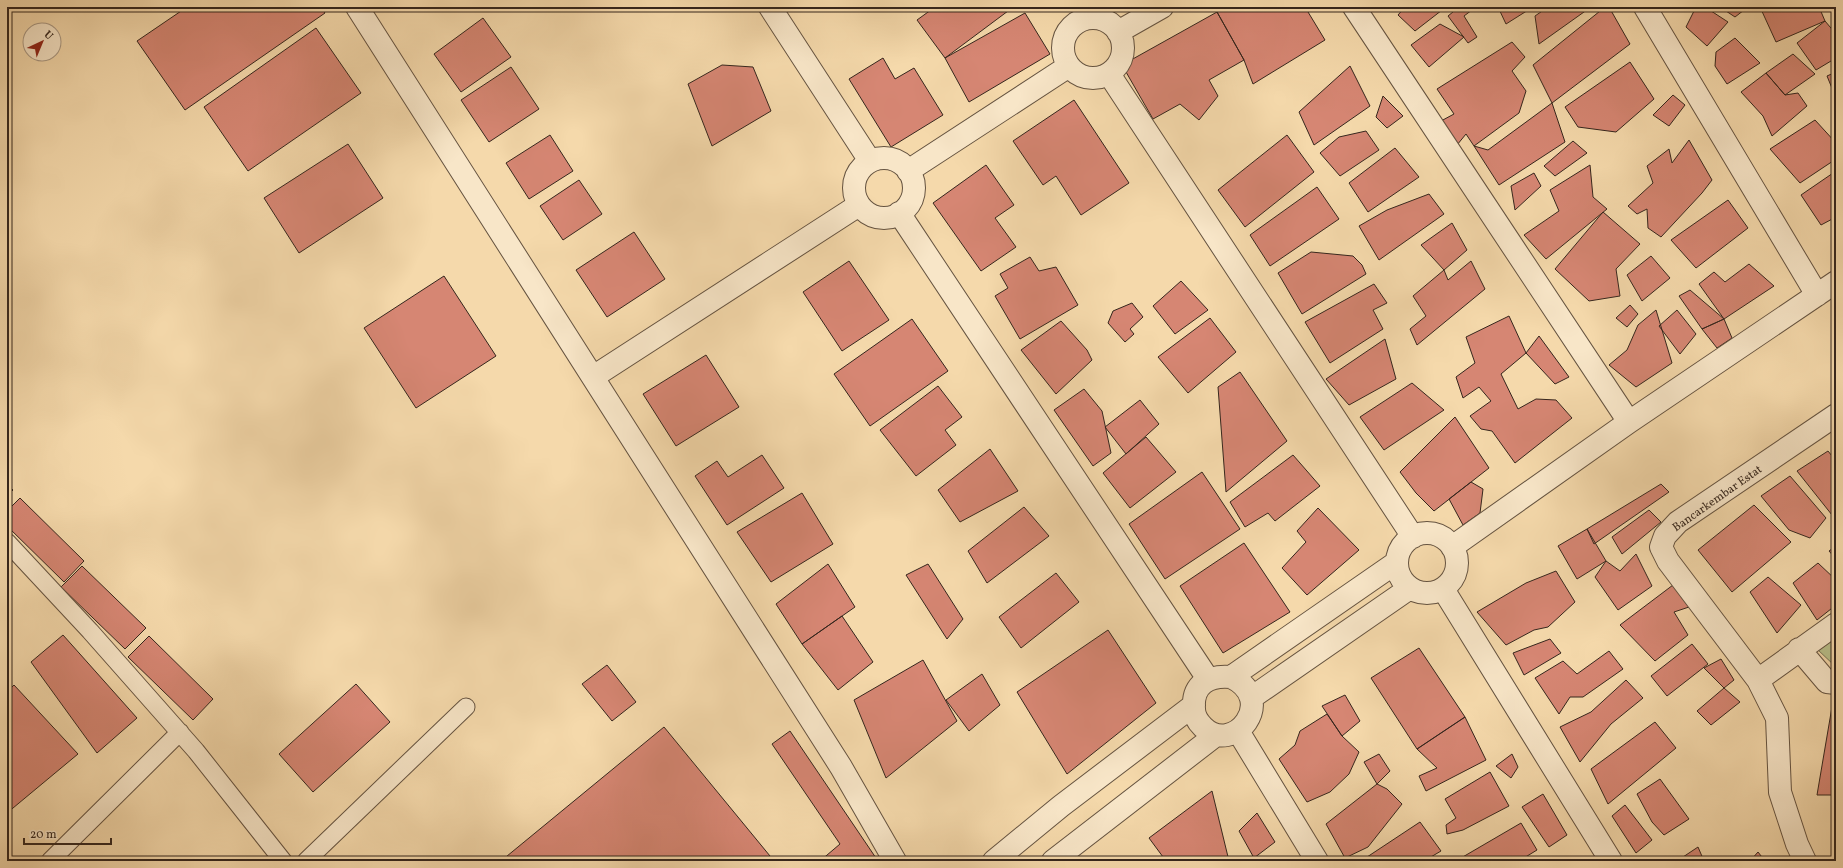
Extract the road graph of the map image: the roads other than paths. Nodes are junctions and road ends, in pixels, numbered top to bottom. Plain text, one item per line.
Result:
1 (357, 7) edge
2 (770, 7) edge
3 (1162, 7) edge
4 (1354, 7) edge
5 (1645, 7) edge
6 (1074, 14) edge
7 (1118, 32) junction
8 (1069, 66) junction
9 (1108, 74) junction
10 (870, 161) junction
11 (908, 171) junction
12 (859, 205) junction
13 (899, 213) junction
14 (1836, 282) edge
15 (1817, 295) junction
16 (593, 377) junction
17 (1836, 415) edge
18 (1629, 422) junction
19 (1413, 537) junction
20 (7, 542) edge
21 (1452, 547) junction
22 (1397, 562) junction
23 (1410, 588) junction
24 (1443, 589) junction
25 (1836, 624) edge
26 (1799, 649) junction
27 (1231, 676) junction
28 (1208, 679) junction
29 (1758, 680) junction
30 (1836, 683) edge
31 (1252, 698) junction
32 (1194, 705) junction
33 (466, 707) dead end
34 (1238, 731) junction
35 (180, 732) junction
36 (1216, 736) junction
37 (50, 861) edge
38 (283, 861) edge
39 (306, 861) edge
40 (895, 861) edge
41 (994, 861) edge
42 (1053, 861) edge
43 (1317, 861) edge
44 (1611, 861) edge
45 (1805, 861) edge

1 - 16 street
2 - 10 street
3 - 7 street
4 - 18 street
5 - 15 street
6 - 7 street
6 - 8 street
7 - 9 street
8 - 9 street
8 - 11 street
9 - 19 street
10 - 11 street
10 - 12 street
11 - 13 street
12 - 13 street
12 - 16 street
13 - 28 street
14 - 15 street
15 - 18 street
16 - 40 street
17 - 29 street, Bancarkembar Estat
18 - 21 street
19 - 21 street
19 - 22 street
20 - 35 lane
21 - 24 street
22 - 23 street
22 - 27 street
23 - 24 street
23 - 31 street
24 - 44 street
25 - 26 street
26 - 29 street
26 - 30 street
27 - 28 street
27 - 31 street
28 - 32 street
29 - 45 street, Bancarkembar Estat
31 - 34 street
32 - 36 street
32 - 41 street
33 - 39 lane
34 - 36 street
34 - 43 street
35 - 37 lane
35 - 38 lane
36 - 42 street

